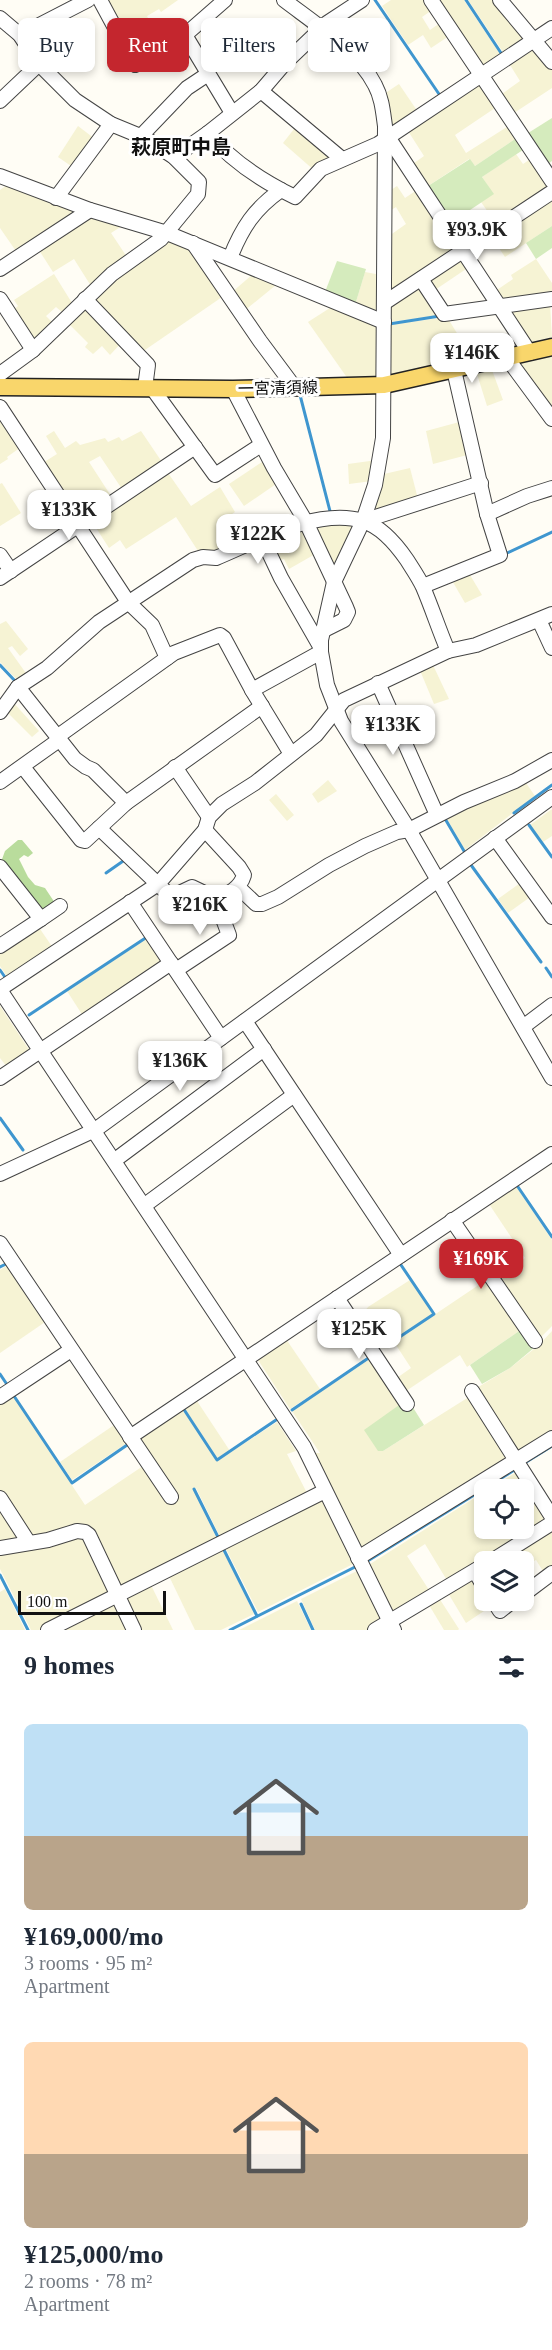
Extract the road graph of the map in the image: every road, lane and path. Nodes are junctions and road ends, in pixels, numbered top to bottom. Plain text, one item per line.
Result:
1 (88, 0) edge
2 (100, 0) edge
3 (225, 0) edge
4 (284, 0) edge
5 (362, 0) edge
6 (431, 0) edge
7 (500, 0) edge
8 (0, 18) edge
9 (53, 18) edge
10 (110, 18) edge
11 (335, 18) edge
12 (308, 19) edge
13 (552, 28) edge
14 (189, 32) edge
15 (18, 33) edge
16 (534, 40) junction
17 (189, 42) edge
18 (308, 42) edge
19 (552, 62) edge
20 (31, 72) edge
21 (47, 72) edge
22 (366, 72) edge
23 (208, 74) junction
24 (482, 75) junction
25 (261, 91) junction
26 (0, 101) edge
27 (232, 113) junction
28 (111, 124) junction
29 (208, 133) junction
30 (141, 136) junction
31 (386, 139) junction
32 (174, 158) junction
33 (342, 159) junction
34 (2, 179) edge
35 (552, 181) edge
36 (281, 190) junction
37 (552, 192) edge
38 (56, 198) junction
39 (90, 210) junction
40 (167, 233) junction
41 (193, 243) junction
42 (462, 252) junction
43 (230, 258) junction
44 (0, 269) edge
45 (421, 279) junction
46 (85, 298) junction
47 (552, 299) edge
48 (384, 303) junction
49 (500, 307) junction
50 (2, 308) edge
51 (384, 322) junction
52 (552, 347) edge
53 (33, 350) junction
54 (530, 353) junction
55 (507, 358) junction
56 (454, 370) junction
57 (0, 374) edge
58 (384, 385) junction
59 (0, 387) edge
60 (148, 388) junction
61 (295, 388) junction
62 (233, 389) junction
63 (0, 407) edge
64 (552, 419) edge
65 (261, 445) junction
66 (195, 447) junction
67 (481, 483) junction
68 (552, 488) edge
69 (487, 514) junction
70 (363, 521) junction
71 (306, 522) junction
72 (77, 526) junction
73 (262, 538) junction
74 (0, 555) edge
75 (5, 574) edge
76 (334, 582) junction
77 (423, 586) junction
78 (128, 602) junction
79 (546, 617) edge
80 (322, 631) junction
81 (552, 648) edge
82 (321, 650) junction
83 (448, 651) junction
84 (167, 658) junction
85 (378, 683) junction
86 (18, 687) junction
87 (252, 690) junction
88 (262, 706) junction
89 (336, 710) junction
90 (0, 712) edge
91 (60, 740) junction
92 (291, 754) junction
93 (552, 760) edge
94 (22, 767) junction
95 (175, 767) junction
96 (3, 775) edge
97 (552, 797) edge
98 (126, 803) junction
99 (437, 815) junction
100 (207, 824) junction
101 (99, 828) junction
102 (409, 830) junction
103 (495, 838) junction
104 (0, 867) edge
105 (438, 880) junction
106 (158, 884) junction
107 (238, 887) junction
108 (215, 898) junction
109 (130, 902) junction
110 (60, 906) dead end
111 (552, 917) edge
112 (41, 919) junction
113 (0, 946) edge
114 (174, 967) junction
115 (0, 989) edge
116 (552, 1005) edge
117 (245, 1021) junction
118 (523, 1027) junction
119 (221, 1038) junction
120 (264, 1049) junction
121 (40, 1051) junction
122 (2, 1072) edge
123 (552, 1078) edge
124 (294, 1095) junction
125 (95, 1130) junction
126 (552, 1154) edge
127 (114, 1160) junction
128 (0, 1174) edge
129 (145, 1205) junction
130 (452, 1220) junction
131 (3, 1253) edge
132 (401, 1255) junction
133 (337, 1298) junction
134 (535, 1341) dead end
135 (71, 1350) junction
136 (246, 1359) junction
137 (472, 1391) dead end
138 (0, 1397) edge
139 (407, 1404) dead end
140 (130, 1437) junction
141 (552, 1438) edge
142 (516, 1460) junction
143 (325, 1491) junction
144 (171, 1497) dead end
145 (0, 1498) edge
146 (552, 1517) edge
147 (552, 1523) edge
148 (29, 1543) junction
149 (0, 1548) edge
150 (507, 1551) edge
151 (358, 1558) junction
152 (474, 1572) edge
153 (552, 1574) edge
154 (534, 1587) edge
155 (118, 1595) junction
156 (392, 1626) edge
157 (48, 1630) edge
158 (134, 1630) edge
159 (375, 1630) edge

1 - 9 street
2 - 10 street
3 - 14 street
4 - 12 street
5 - 11 street
6 - 24 street
7 - 16 street
8 - 15 street
13 - 16 street
16 - 19 street
16 - 24 street
17 - 23 street
18 - 25 street
20 - 26 street
21 - 28 street
22 - 31 street
23 - 27 street
23 - 30 street
24 - 31 street
24 - 35 street
25 - 27 street
25 - 33 street
27 - 29 street
28 - 30 street
28 - 38 street
29 - 32 street
29 - 36 street
30 - 32 street
31 - 33 street
31 - 42 street
31 - 48 street
32 - 40 street
33 - 36 street
34 - 38 street
36 - 43 street
37 - 42 street
38 - 39 street
39 - 40 street
39 - 44 street
40 - 41 street
40 - 46 street
41 - 43 street
41 - 61 street
42 - 45 street
42 - 49 street
43 - 51 street
45 - 48 street
45 - 49 street
46 - 53 street
46 - 60 street
47 - 49 street
48 - 51 street
49 - 54 street
50 - 53 street
51 - 58 street
52 - 54 main road, 一宮清須線
53 - 57 street
54 - 55 main road, 一宮清須線
55 - 56 main road, 一宮清須線
55 - 64 street
56 - 58 main road, 一宮清須線
56 - 67 street
58 - 61 main road, 一宮清須線
58 - 70 street
59 - 60 main road, 一宮清須線
60 - 62 main road, 一宮清須線
60 - 66 street
61 - 62 main road, 一宮清須線
62 - 65 street
63 - 72 street
65 - 66 street
65 - 71 street
66 - 72 street
67 - 69 street
67 - 70 street
68 - 69 street
69 - 77 street
70 - 71 street
70 - 76 street
70 - 77 street
71 - 73 street
71 - 76 street
72 - 75 street
72 - 78 street
73 - 78 street
73 - 82 street
74 - 75 street
76 - 80 street
76 - 80 street
77 - 83 street
78 - 84 street
78 - 86 street
79 - 81 street
79 - 83 street
80 - 82 street
82 - 87 street
82 - 89 street
83 - 85 street
84 - 87 street
84 - 91 street
85 - 89 street
85 - 99 street
86 - 90 street
86 - 91 street
87 - 88 street
88 - 92 street
88 - 95 street
89 - 92 street
89 - 102 street
91 - 94 street
91 - 98 street
92 - 100 street
93 - 99 street
94 - 96 street
94 - 101 street
95 - 98 street
95 - 100 street
97 - 103 street
98 - 101 street
99 - 102 street
100 - 106 street
100 - 107 street
101 - 106 street
102 - 105 street
102 - 107 street
103 - 105 street
103 - 111 street
104 - 112 street
105 - 117 street
105 - 118 street
106 - 108 street
106 - 109 street
107 - 108 street
108 - 114 street
109 - 114 street
109 - 115 street
110 - 112 street
112 - 113 street
114 - 119 street
114 - 121 street
115 - 121 street
116 - 118 street
117 - 119 street
117 - 120 street
118 - 123 street
119 - 125 street
120 - 124 street
120 - 127 street
121 - 122 street
121 - 125 street
124 - 129 street
124 - 132 street
125 - 127 street
125 - 128 street
126 - 130 street
127 - 129 street
129 - 136 street
130 - 132 street
130 - 134 street
131 - 135 street
132 - 133 street
133 - 136 street
133 - 139 street
135 - 138 street
135 - 140 street
136 - 140 street
136 - 143 street
137 - 142 street
140 - 144 street
141 - 142 street
142 - 146 street
142 - 151 street
143 - 151 street
143 - 155 street
145 - 148 street
147 - 150 street
148 - 149 street
148 - 155 street
151 - 156 street
152 - 156 street
153 - 154 street
155 - 157 street
155 - 158 street
156 - 159 street

